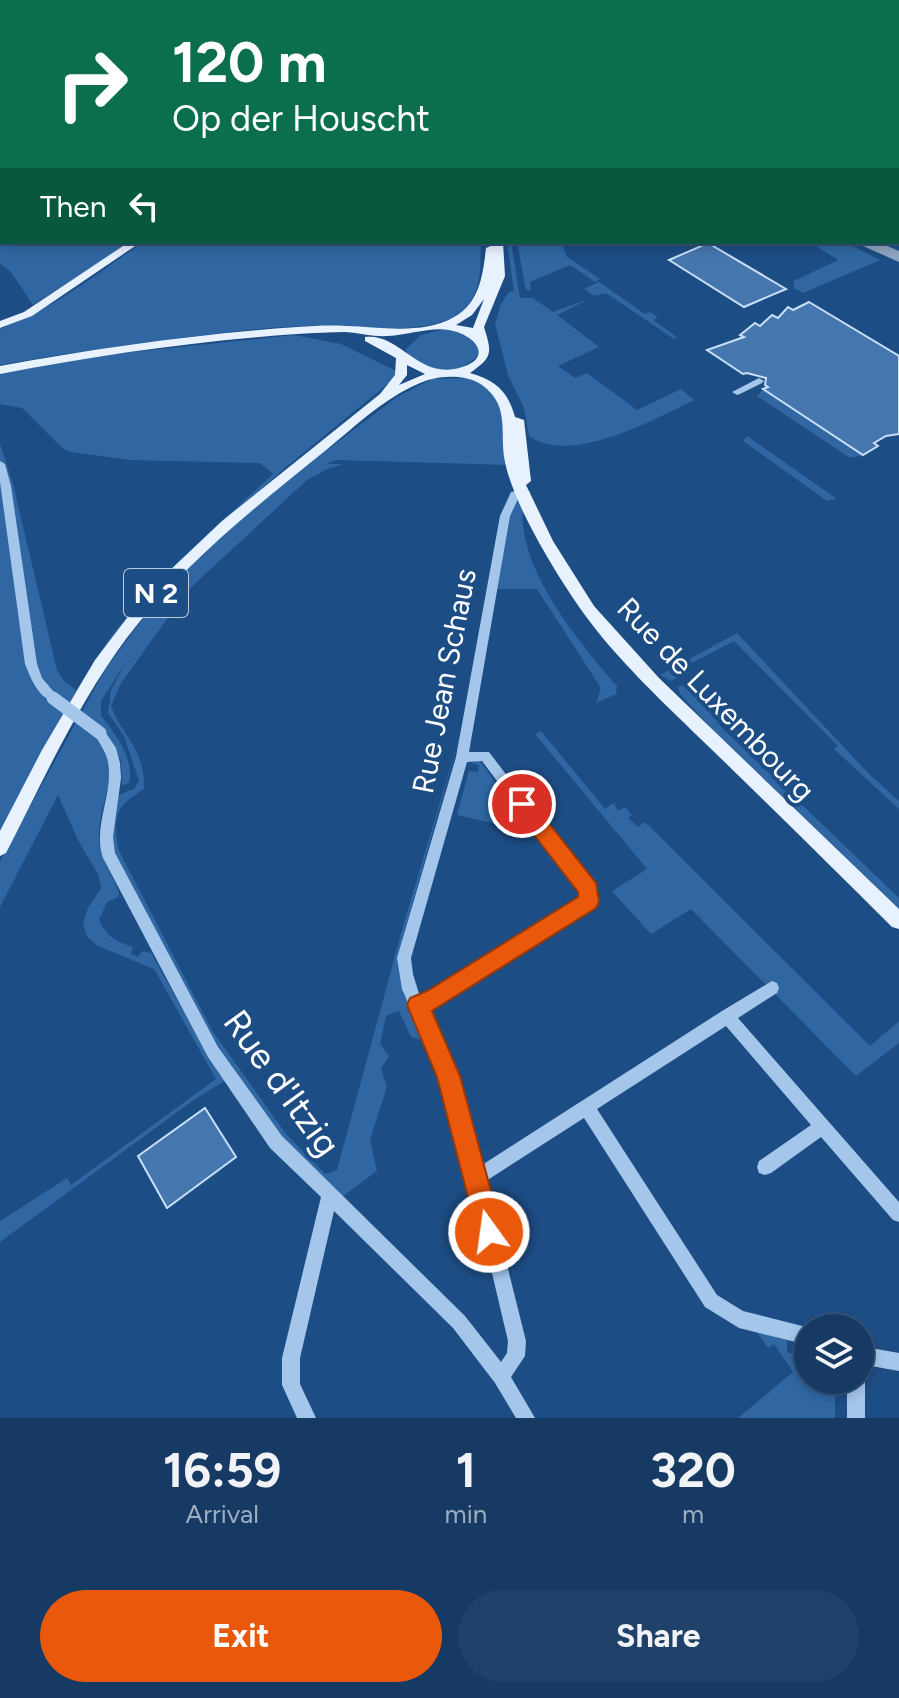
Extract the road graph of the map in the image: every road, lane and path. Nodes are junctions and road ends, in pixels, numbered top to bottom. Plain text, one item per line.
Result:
1 (133, 244) edge
2 (491, 244) edge
3 (498, 244) edge
4 (0, 325) edge
5 (445, 326) junction
6 (325, 330) junction
7 (420, 330) junction
8 (483, 341) junction
9 (401, 354) junction
10 (483, 357) junction
11 (0, 369) edge
12 (457, 373) junction
13 (442, 374) junction
14 (759, 381) dead end
15 (737, 392) dead end
16 (384, 397) junction
17 (505, 402) junction
18 (522, 444) junction
19 (0, 464) edge
20 (525, 492) junction
21 (462, 757) junction
22 (0, 848) edge
23 (899, 921) edge
24 (772, 988) dead end
25 (418, 1005) junction
26 (727, 1016) junction
27 (586, 1107) junction
28 (823, 1126) junction
29 (765, 1167) dead end
30 (476, 1178) junction
31 (329, 1197) junction
32 (899, 1214) edge
33 (794, 1333) edge
34 (874, 1358) edge
35 (899, 1362) edge
36 (501, 1377) junction
37 (856, 1394) edge
38 (307, 1418) edge
39 (526, 1418) edge
40 (856, 1418) edge

1 - 4 main road
2 - 5 main road
3 - 8 main road
5 - 7 main road
5 - 8 main road
6 - 7 main road
6 - 9 main road
6 - 11 main road
7 - 9 main road
8 - 10 main road
9 - 13 main road
9 - 16 main road, N 2
10 - 12 main road
10 - 18 main road, Rue de Luxembourg
12 - 13 main road
12 - 17 main road
13 - 16 main road, N 2
14 - 15 street
16 - 22 main road, N 2
17 - 18 main road
17 - 20 main road, Rue de Luxembourg
18 - 20 main road, Rue de Luxembourg
19 - 31 street, Rue d'Itzig, bridge
20 - 21 street, Rue Jean Schaus
20 - 23 main road, Rue de Luxembourg
21 - 25 street, Rue Jean Schaus
21 - 25 street
24 - 26 street
25 - 30 street, Rue Jean Schaus
26 - 27 street
26 - 28 street
27 - 30 street
27 - 33 street
28 - 29 street
28 - 32 street
30 - 36 street, Rue Jean Schaus
31 - 36 street, Rue d'Itzig
31 - 38 street
34 - 35 street
36 - 39 street, Rue d'Itzig
37 - 40 street

